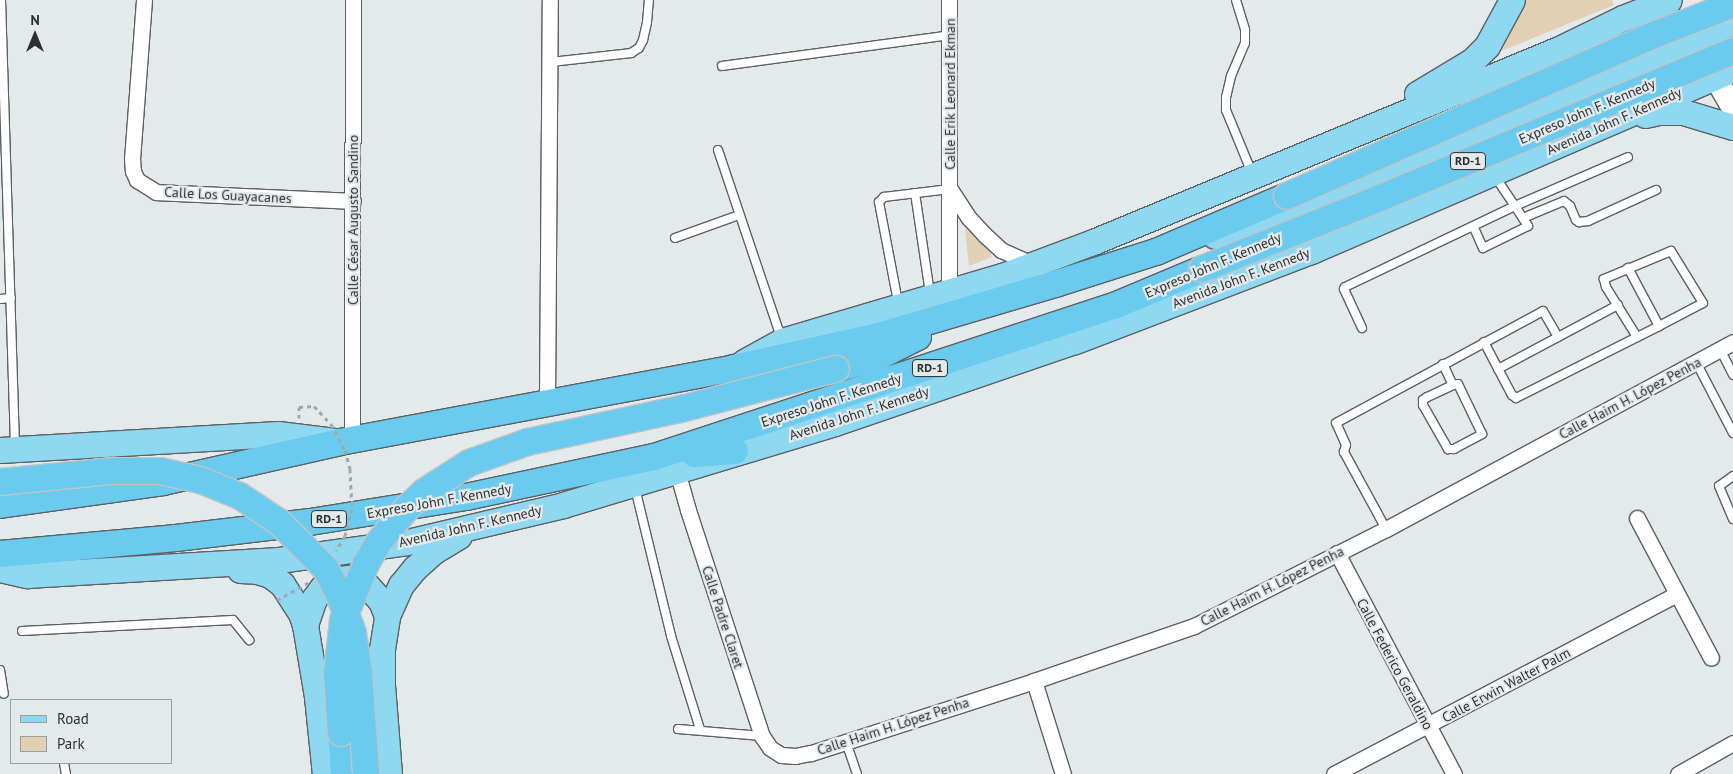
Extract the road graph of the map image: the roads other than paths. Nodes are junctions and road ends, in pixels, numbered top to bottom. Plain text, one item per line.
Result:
1 (1, 0) edge
2 (144, 0) edge
3 (353, 0) edge
4 (550, 0) edge
5 (649, 0) edge
6 (949, 0) edge
7 (1236, 0) edge
8 (1512, 0) edge
9 (1670, 0) edge
10 (1718, 0) edge
11 (1623, 9) edge
12 (1732, 18) edge
13 (950, 35) junction
14 (1692, 38) junction
15 (1733, 51) edge
16 (551, 62) junction
17 (722, 66) dead end
18 (1724, 73) edge
19 (1577, 90) junction
20 (1733, 108) edge
21 (1604, 125) junction
22 (1733, 127) edge
23 (718, 150) dead end
24 (1628, 157) dead end
25 (1252, 174) junction
26 (1493, 174) junction
27 (1230, 185) junction
28 (950, 189) junction
29 (1656, 190) dead end
30 (915, 194) junction
31 (353, 201) junction
32 (1515, 206) junction
33 (739, 215) junction
34 (1523, 218) junction
35 (1473, 226) junction
36 (675, 238) dead end
37 (1156, 252) junction
38 (1033, 264) junction
39 (1628, 268) junction
40 (940, 294) junction
41 (12, 298) junction
42 (0, 299) edge
43 (1618, 305) junction
44 (899, 307) junction
45 (975, 308) junction
46 (1659, 326) junction
47 (1362, 328) dead end
48 (1558, 337) junction
49 (1637, 337) junction
50 (782, 341) junction
51 (1484, 342) junction
52 (1726, 346) edge
53 (1696, 362) junction
54 (1443, 364) junction
55 (734, 368) junction
56 (1498, 369) junction
57 (1733, 375) edge
58 (1452, 385) junction
59 (547, 403) junction
60 (1733, 433) edge
61 (346, 441) junction
62 (7, 450) edge
63 (735, 451) junction
64 (654, 457) junction
65 (677, 471) junction
66 (1733, 476) edge
67 (0, 482) edge
68 (634, 483) junction
69 (0, 505) edge
70 (1637, 518) dead end
71 (1733, 519) edge
72 (490, 523) junction
73 (1386, 529) junction
74 (1337, 553) junction
75 (0, 554) edge
76 (188, 567) junction
77 (0, 570) edge
78 (1678, 594) junction
79 (386, 616) junction
80 (306, 625) junction
81 (22, 631) dead end
82 (249, 640) dead end
83 (1712, 658) dead end
84 (0, 670) edge
85 (1034, 681) junction
86 (4, 694) dead end
87 (1428, 727) junction
88 (678, 729) dead end
89 (700, 730) junction
90 (762, 736) junction
91 (846, 742) junction
92 (1733, 744) edge
93 (781, 755) joint
94 (325, 774) edge
95 (344, 774) edge
96 (366, 774) edge
97 (389, 774) edge
98 (856, 774) edge
99 (1063, 774) edge
100 (1334, 774) edge
101 (1454, 774) edge
102 (1678, 774) edge

1 - 41 lane
2 - 31 street, Calle Los Guayacanes
3 - 31 street, Calle César Augusto Sandino
4 - 16 street
5 - 16 lane
6 - 13 street, Calle Erik Leonard Ekman
7 - 25 lane
8 - 25 main road
9 - 11 main road
9 - 14 main road
10 - 12 main road
11 - 19 main road
11 - 27 main road
12 - 14 main road
12 - 37 highway, bridge
13 - 17 lane
13 - 28 street, Calle Erik Leonard Ekman
14 - 18 main road
14 - 19 main road
15 - 64 highway, Expreso John F. Kennedy / RD-1, bridge
16 - 59 street
18 - 20 main road
18 - 21 main road, Avenida John F. Kennedy / RD-1
19 - 37 main road
21 - 22 main road
21 - 26 main road, Avenida John F. Kennedy / RD-1
23 - 33 lane
24 - 32 lane
25 - 27 main road
26 - 32 lane
26 - 63 main road, Avenida John F. Kennedy / RD-1
27 - 38 main road
28 - 30 lane
28 - 38 street, Calle Erik Leonard Ekman
28 - 40 street, Calle Erik Leonard Ekman
29 - 34 lane
30 - 40 lane
30 - 44 lane
31 - 61 street, Calle César Augusto Sandino
32 - 34 lane
32 - 35 lane
33 - 36 lane
33 - 50 lane
34 - 35 lane
35 - 47 lane
37 - 45 highway
38 - 40 main road
39 - 43 lane
39 - 46 lane
39 - 46 lane
40 - 44 main road
41 - 42 lane
41 - 62 lane
43 - 48 lane
43 - 49 lane
44 - 50 main road
45 - 55 highway
45 - 95 highway, bridge
46 - 49 lane
48 - 51 lane
48 - 56 lane
49 - 56 lane
50 - 55 main road
51 - 54 lane
51 - 56 lane
52 - 53 street, Calle Haim H. López Penha
52 - 57 lane
53 - 60 lane
53 - 73 street, Calle Haim H. López Penha
54 - 58 lane
54 - 73 lane
55 - 59 highway
58 - 58 lane
59 - 61 highway
61 - 62 main road
61 - 69 highway
63 - 64 highway
63 - 65 main road, Avenida John F. Kennedy / RD-1
64 - 75 highway, Expreso John F. Kennedy / RD-1
65 - 68 main road, Avenida John F. Kennedy / RD-1
65 - 90 street, Calle Padre Claret
66 - 71 lane
67 - 96 highway, bridge
68 - 72 main road, Avenida John F. Kennedy / RD-1
68 - 89 lane
70 - 78 street
72 - 76 main road, Avenida John F. Kennedy / RD-1
72 - 79 main road
73 - 74 street, Calle Haim H. López Penha
74 - 85 street, Calle Haim H. López Penha
74 - 87 street, Calle Federico Geraldino
76 - 77 main road, Avenida John F. Kennedy / RD-1
76 - 80 main road
78 - 83 street
78 - 87 street, Calle Erwin Walter Palm
79 - 80 main road
79 - 97 main road
80 - 94 main road
81 - 82 lane
84 - 86 lane
85 - 91 street, Calle Haim H. López Penha
85 - 99 street
87 - 100 street, Calle Erwin Walter Palm
87 - 101 street, Calle Federico Geraldino
88 - 89 lane
89 - 90 lane
90 - 93 street, Calle Padre Claret
91 - 93 street, Calle Haim H. López Penha
91 - 98 lane
92 - 102 street

